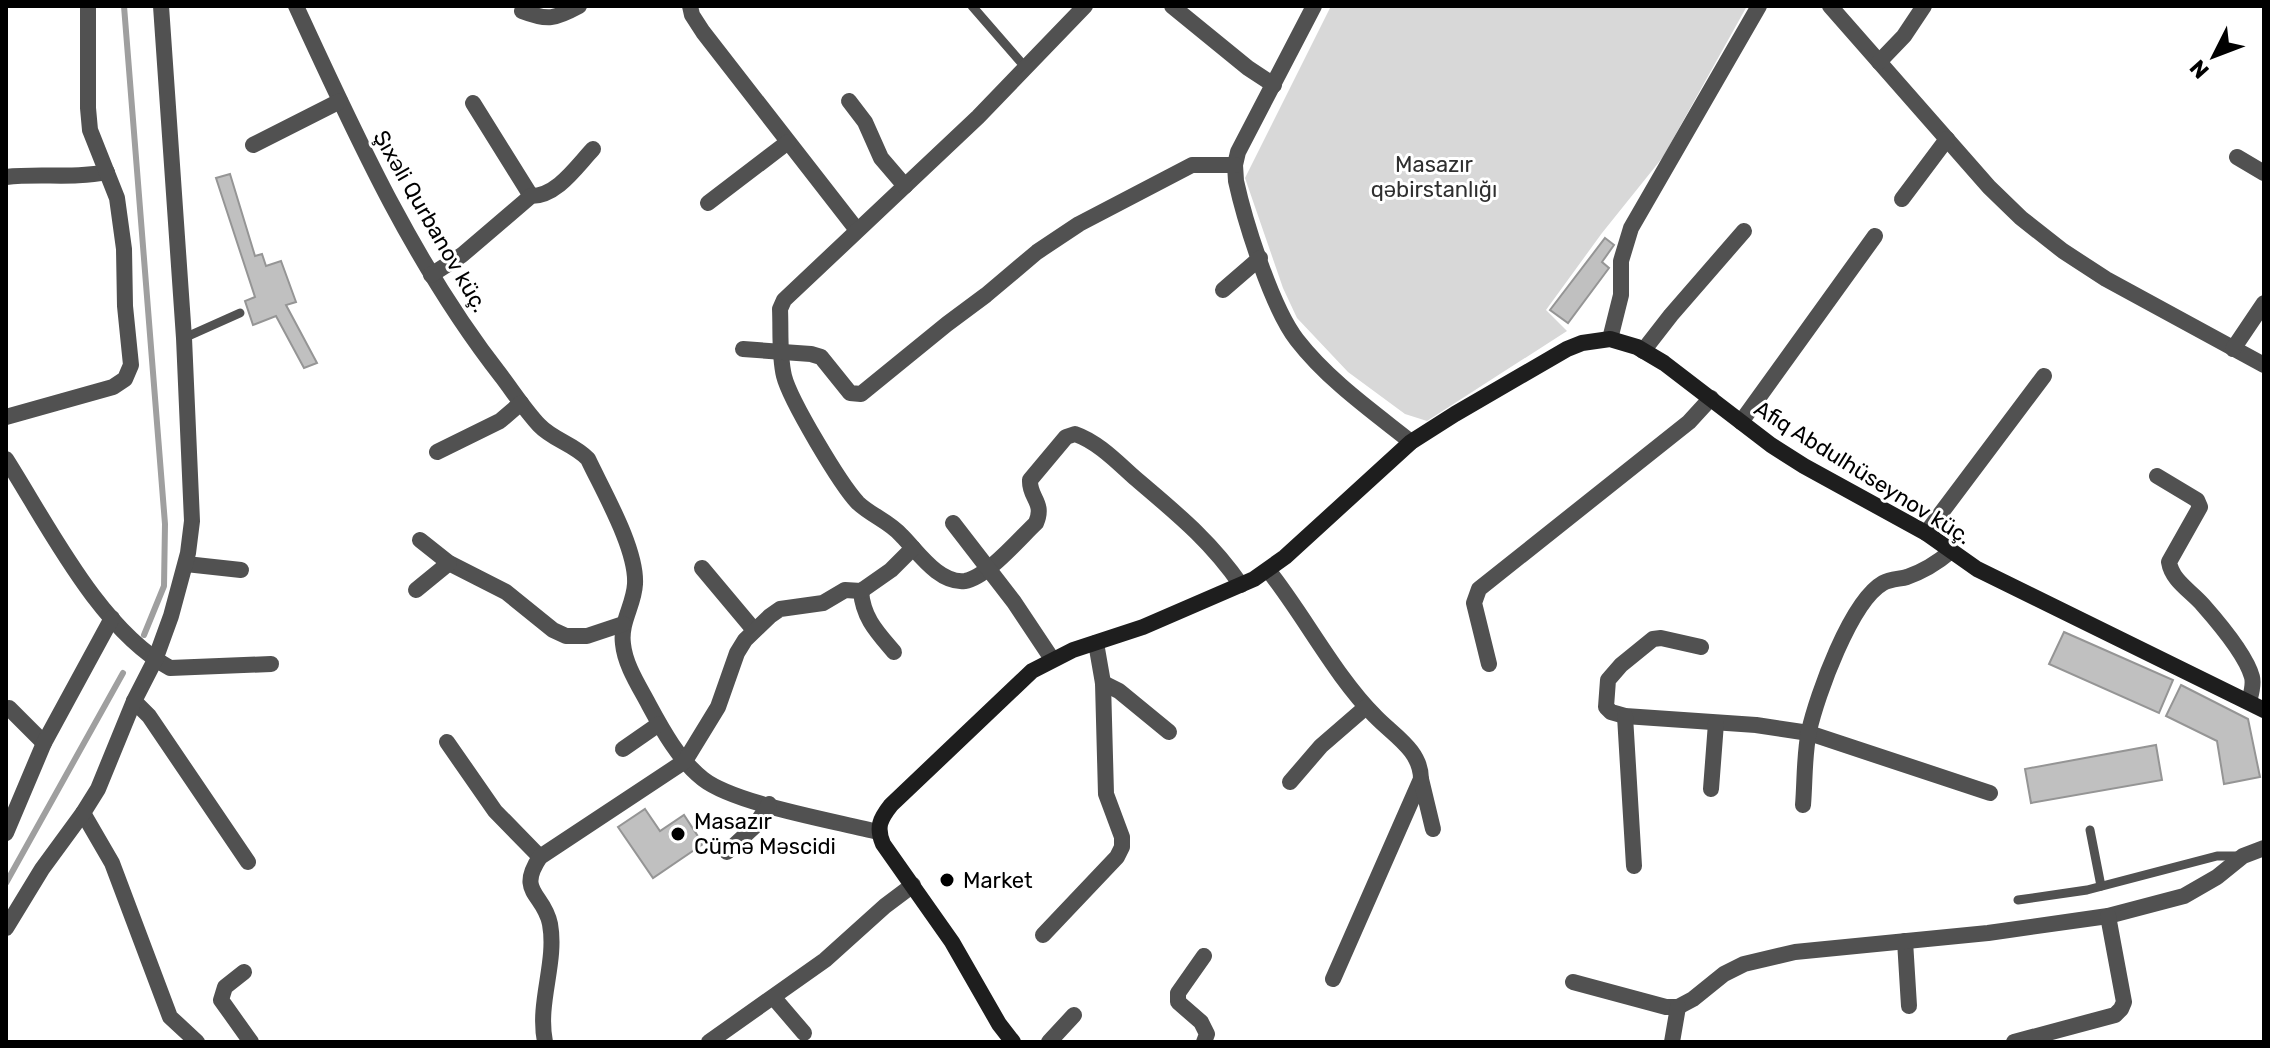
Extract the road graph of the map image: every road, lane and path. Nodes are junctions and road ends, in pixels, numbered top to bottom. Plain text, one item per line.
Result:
1 (88, 6) edge
2 (161, 6) edge
3 (296, 6) edge
4 (579, 6) edge
5 (690, 6) edge
6 (972, 6) edge
7 (1085, 6) edge
8 (1172, 6) edge
9 (1314, 6) edge
10 (1759, 6) edge
11 (1830, 6) edge
12 (1924, 6) edge
13 (522, 11) dead end
14 (1879, 62) junction
15 (1026, 68) junction
16 (1274, 85) junction
17 (340, 101) junction
18 (849, 101) dead end
19 (473, 103) dead end
20 (1947, 139) junction
21 (788, 142) junction
22 (253, 145) dead end
23 (593, 149) dead end
24 (2237, 157) dead end
25 (1235, 165) junction
26 (107, 172) junction
27 (2264, 173) edge
28 (6, 177) edge
29 (905, 186) junction
30 (531, 196) junction
31 (1902, 199) dead end
32 (708, 203) dead end
33 (857, 230) junction
34 (1744, 231) dead end
35 (1875, 236) dead end
36 (1260, 258) junction
37 (431, 275) junction
38 (1223, 290) dead end
39 (2264, 303) edge
40 (240, 313) dead end
41 (184, 338) junction
42 (1610, 339) junction
43 (743, 349) dead end
44 (2233, 349) junction
45 (781, 351) junction
46 (1643, 351) junction
47 (2264, 365) edge
48 (2044, 376) dead end
49 (1711, 398) junction
50 (521, 403) junction
51 (6, 417) edge
52 (1741, 422) junction
53 (1411, 442) junction
54 (437, 452) dead end
55 (6, 459) edge
56 (2157, 476) dead end
57 (953, 523) dead end
58 (1926, 533) junction
59 (420, 540) dead end
60 (913, 548) junction
61 (1950, 552) junction
62 (449, 563) junction
63 (186, 564) junction
64 (702, 568) dead end
65 (987, 569) junction
66 (241, 570) dead end
67 (1268, 570) junction
68 (1241, 585) junction
69 (416, 590) dead end
70 (861, 591) junction
71 (112, 618) junction
72 (623, 624) junction
73 (754, 630) junction
74 (1096, 643) junction
75 (1701, 647) dead end
76 (894, 652) dead end
77 (1052, 659) junction
78 (155, 660) junction
79 (271, 664) dead end
80 (1489, 664) dead end
81 (1103, 683) junction
82 (134, 701) junction
83 (2256, 706) edge
84 (1366, 707) junction
85 (9, 708) dead end
86 (1625, 716) junction
87 (1716, 723) junction
88 (659, 724) junction
89 (1169, 732) dead end
90 (1809, 733) junction
91 (447, 742) dead end
92 (44, 743) junction
93 (623, 749) dead end
94 (685, 761) junction
95 (1421, 779) junction
96 (1290, 782) dead end
97 (1711, 789) dead end
98 (1990, 793) dead end
99 (769, 804) junction
100 (1803, 805) dead end
101 (83, 813) junction
102 (1433, 829) dead end
103 (2090, 830) dead end
104 (878, 832) junction
105 (6, 833) edge
106 (2264, 848) edge
107 (727, 852) dead end
108 (2243, 856) junction
109 (540, 857) junction
110 (248, 862) dead end
111 (1634, 866) dead end
112 (913, 885) junction
113 (2101, 886) junction
114 (2018, 900) dead end
115 (2108, 916) junction
116 (6, 928) edge
117 (1043, 935) dead end
118 (1905, 941) junction
119 (1204, 956) dead end
120 (244, 972) dead end
121 (1333, 979) dead end
122 (1573, 982) dead end
123 (774, 998) junction
124 (1909, 1006) dead end
125 (1678, 1007) junction
126 (1074, 1015) dead end
127 (804, 1033) dead end
128 (197, 1042) edge
129 (251, 1042) edge
130 (545, 1042) edge
131 (709, 1042) edge
132 (1013, 1042) edge
133 (1049, 1042) edge
134 (1204, 1042) edge
135 (1672, 1042) edge
136 (2014, 1042) edge

1 - 26 street
2 - 41 street
3 - 17 street, Şıxəli Qurbanov küç.
4 - 13 street
5 - 21 street
6 - 15 lane
7 - 15 street
8 - 16 street
9 - 16 street
10 - 42 street
11 - 14 street
12 - 14 street
14 - 20 street
15 - 29 street
16 - 25 street
17 - 22 street
17 - 37 street, Şıxəli Qurbanov küç.
18 - 29 street
19 - 30 street
20 - 31 street
20 - 44 street
21 - 32 street
21 - 33 street
23 - 30 street
24 - 27 street
25 - 36 street
25 - 45 street
26 - 28 street
26 - 51 street
29 - 33 street
30 - 37 street
33 - 45 street
34 - 46 street
35 - 52 street
36 - 38 street
36 - 53 street
37 - 50 street, Şıxəli Qurbanov küç.
39 - 44 street
40 - 41 lane
41 - 63 street
42 - 46 street, Afiq Abdulhüseynov küç.
42 - 53 street
43 - 45 street
44 - 47 street
45 - 60 street
46 - 49 street, Afiq Abdulhüseynov küç.
48 - 58 street
49 - 52 street, Afiq Abdulhüseynov küç.
49 - 80 street
50 - 54 street
50 - 72 street, Şıxəli Qurbanov küç.
52 - 58 street, Afiq Abdulhüseynov küç.
53 - 67 street
55 - 71 street
56 - 83 street
57 - 65 street
58 - 61 street, Afiq Abdulhüseynov küç.
59 - 62 street
60 - 65 street
60 - 70 street
61 - 83 street, Afiq Abdulhüseynov küç.
61 - 90 street
62 - 69 street
62 - 72 street
63 - 66 street
63 - 78 street
64 - 73 street
65 - 68 street
65 - 77 street
67 - 68 street
67 - 84 street
68 - 74 street
70 - 73 street
70 - 76 street
71 - 78 street
71 - 92 street
72 - 88 street, Şıxəli Qurbanov küç.
73 - 94 street
74 - 77 street
74 - 81 street
75 - 86 street
77 - 104 street
78 - 79 street
78 - 82 street
81 - 89 street
81 - 117 street
82 - 101 street
82 - 110 street
84 - 95 street
84 - 96 street
85 - 92 street
86 - 87 street
86 - 111 street
87 - 90 street
87 - 97 street
88 - 93 street
88 - 94 street, Şıxəli Qurbanov küç.
90 - 98 street
90 - 100 street
91 - 109 street
92 - 105 street
94 - 99 street, Şıxəli Qurbanov küç.
94 - 109 street
95 - 102 street
95 - 121 street
99 - 104 street, Şıxəli Qurbanov küç.
99 - 107 street
101 - 116 street
101 - 128 street
103 - 113 lane
104 - 112 street
106 - 108 street
108 - 113 lane
108 - 115 street
109 - 130 street
112 - 123 street
112 - 132 street
113 - 114 lane
115 - 118 street
115 - 136 street
118 - 124 street
118 - 125 street
119 - 134 street
120 - 129 street
122 - 125 street
123 - 127 street
123 - 131 street
125 - 135 street
126 - 133 street

